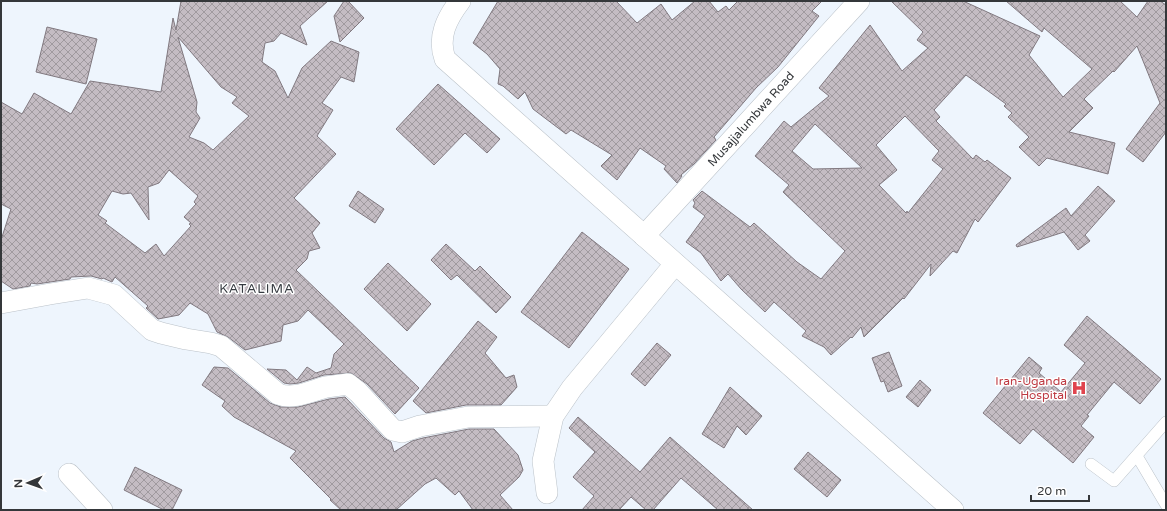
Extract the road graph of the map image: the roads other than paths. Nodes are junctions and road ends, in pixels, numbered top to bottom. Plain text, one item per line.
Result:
1 (460, 1) edge
2 (859, 1) edge
3 (644, 236) junction
4 (675, 264) junction
5 (1, 303) edge
6 (553, 416) junction
7 (1166, 422) edge
8 (1137, 456) junction
9 (1091, 464) dead end
10 (69, 474) dead end
11 (547, 493) dead end
12 (1166, 504) edge
13 (102, 510) edge
14 (953, 510) edge

1 - 3 street
2 - 3 street, Musajjalumbwa Road
3 - 4 street
4 - 6 street
4 - 14 street
5 - 6 street
6 - 11 street
7 - 8 lane
8 - 9 lane
8 - 12 lane
10 - 13 street

